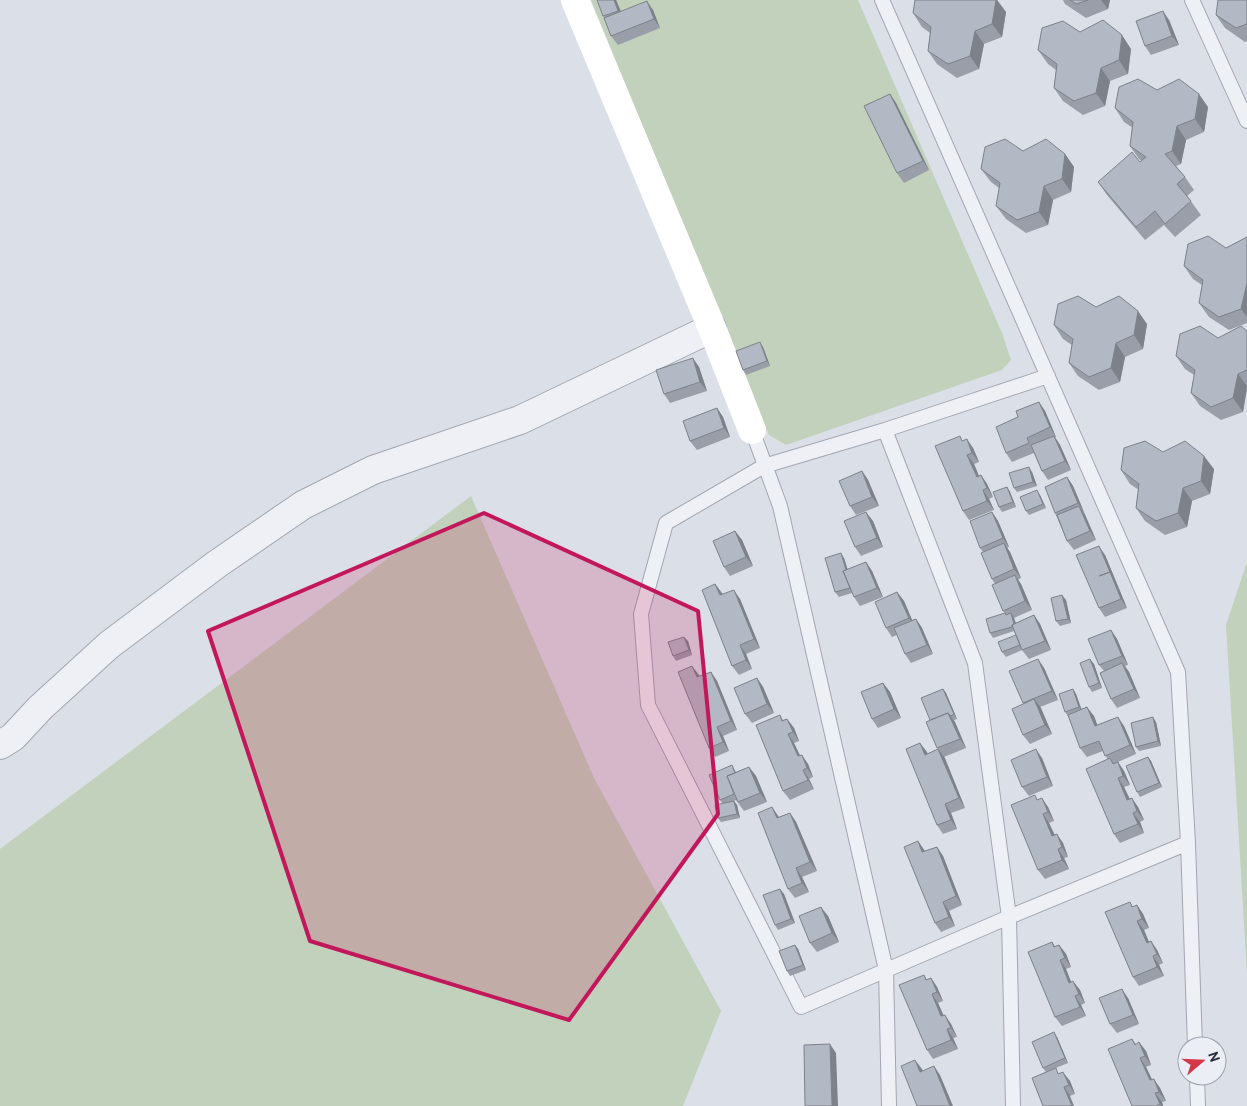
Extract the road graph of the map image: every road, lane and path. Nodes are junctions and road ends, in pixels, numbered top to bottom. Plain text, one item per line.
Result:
1 (575, 0) edge
2 (882, 0) edge
3 (1192, 0) edge
4 (1247, 122) edge
5 (712, 328) junction
6 (1048, 376) junction
7 (752, 430) joint
8 (885, 430) junction
9 (764, 466) junction
10 (0, 744) edge
11 (1188, 842) junction
12 (1009, 917) junction
13 (886, 970) junction
14 (1195, 1036) edge
15 (1197, 1086) edge
16 (889, 1106) edge
17 (1013, 1106) edge
18 (1198, 1106) edge

1 - 5 street
2 - 6 lane
3 - 4 lane
5 - 7 street
5 - 10 street
6 - 8 lane
6 - 11 lane
7 - 9 lane
8 - 9 lane
8 - 12 lane
9 - 13 lane
9 - 13 lane
11 - 12 lane
11 - 14 lane
12 - 13 lane
12 - 17 lane
13 - 16 lane
15 - 18 lane

